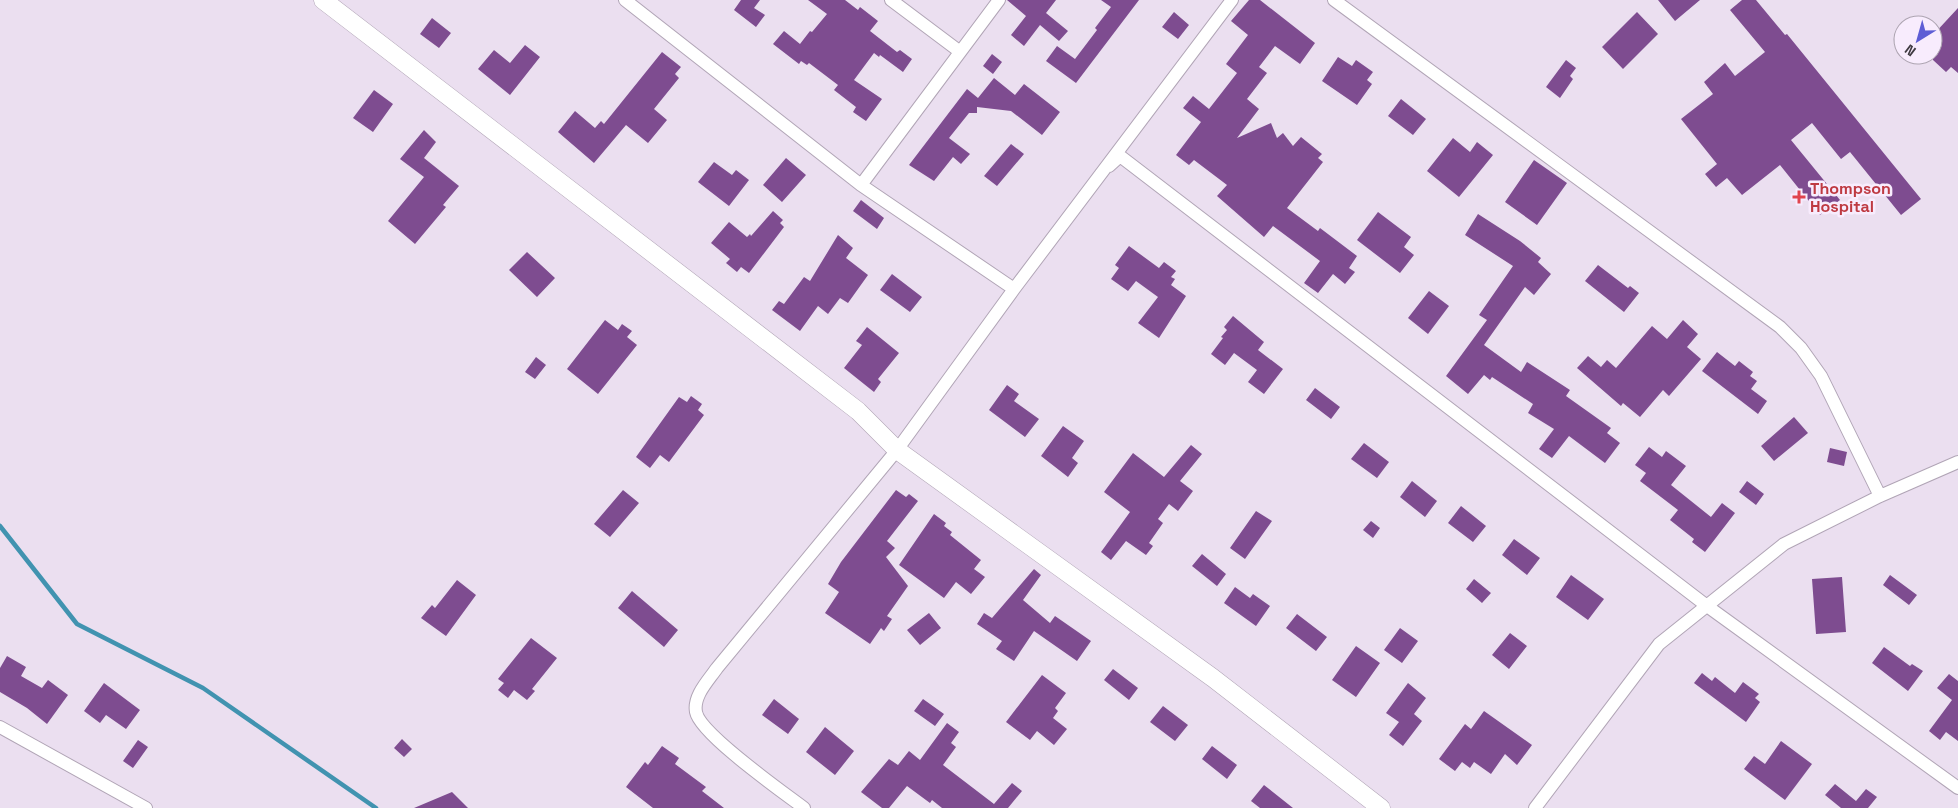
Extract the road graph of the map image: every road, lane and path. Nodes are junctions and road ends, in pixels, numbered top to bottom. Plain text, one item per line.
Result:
1 (323, 0) edge
2 (626, 0) edge
3 (891, 0) edge
4 (999, 0) edge
5 (1232, 0) edge
6 (1334, 0) edge
7 (959, 52) junction
8 (1109, 166) junction
9 (861, 185) junction
10 (1014, 289) junction
11 (897, 450) junction
12 (1958, 462) edge
13 (1880, 496) junction
14 (1707, 606) junction
15 (0, 727) edge
16 (1958, 788) edge
17 (146, 808) edge
18 (804, 808) edge
19 (1381, 808) edge
20 (1535, 808) edge

1 - 11 street
2 - 9 street
3 - 7 street
4 - 7 street
5 - 8 street
6 - 13 street
7 - 9 street
8 - 10 street
8 - 14 street
9 - 10 street
10 - 11 street
11 - 18 street
11 - 19 street
12 - 13 street
13 - 14 street
14 - 16 street
14 - 20 street
15 - 17 street

